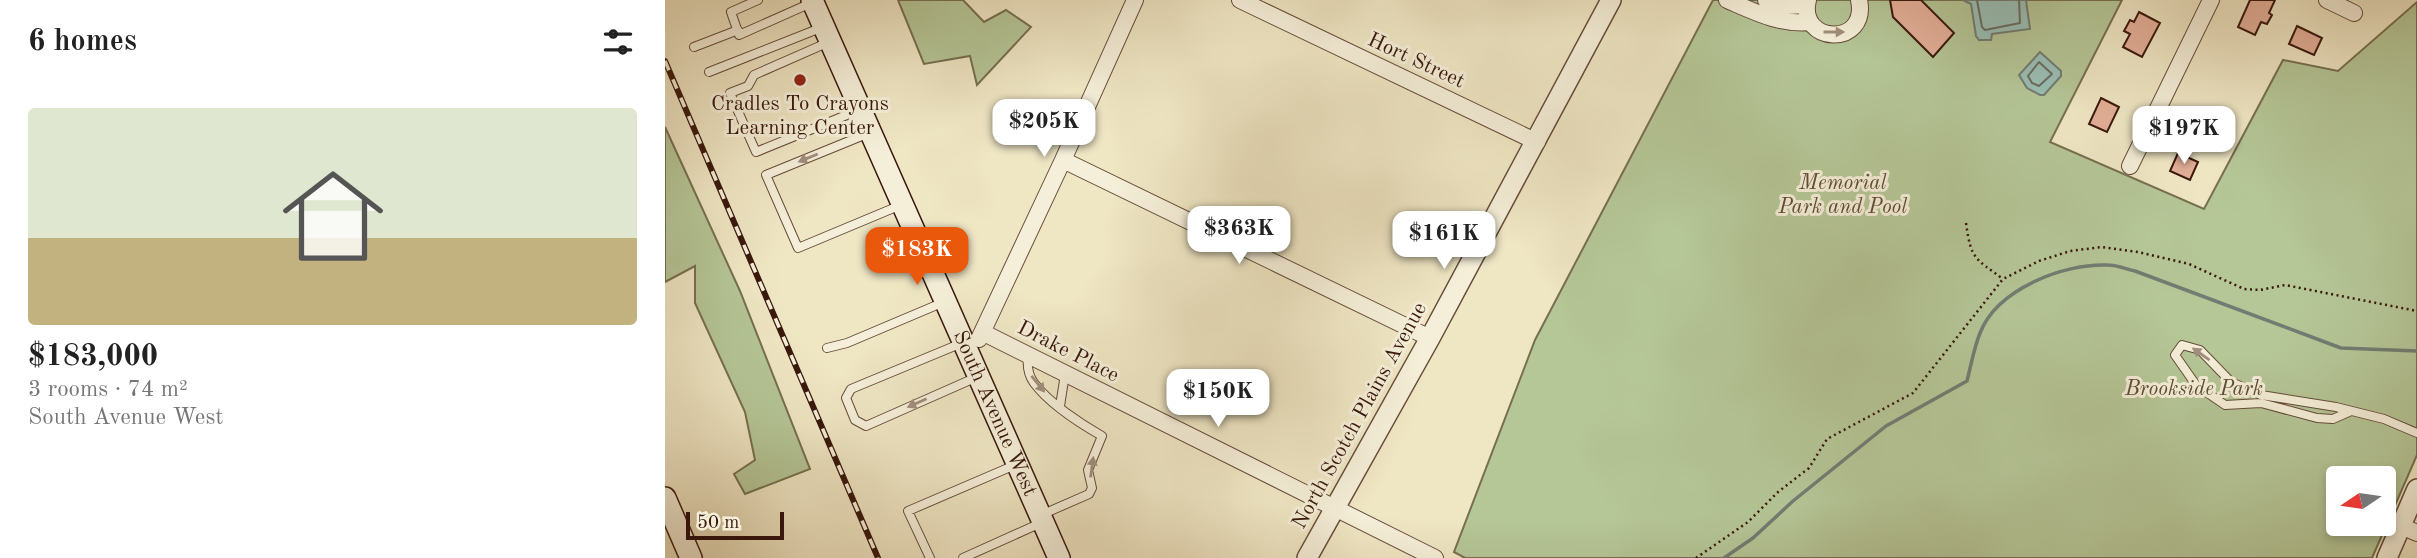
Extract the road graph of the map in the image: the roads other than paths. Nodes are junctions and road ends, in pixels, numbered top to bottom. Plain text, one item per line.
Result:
1 (758, 0) edge
2 (1135, 0) edge
3 (1240, 0) edge
4 (1611, 0) edge
5 (1727, 0) edge
6 (1766, 0) edge
7 (1859, 0) edge
8 (2211, 0) edge
9 (2327, 0) edge
10 (813, 1) edge
11 (1807, 3) edge
12 (2354, 13) dead end
13 (1810, 22) junction
14 (738, 33) junction
15 (826, 35) junction
16 (694, 47) dead end
17 (709, 72) dead end
18 (862, 108) junction
19 (871, 132) junction
20 (1537, 142) junction
21 (1063, 160) junction
22 (2130, 166) dead end
23 (903, 205) junction
24 (946, 300) junction
25 (1430, 338) junction
26 (973, 343) junction
27 (827, 348) dead end
28 (1028, 356) junction
29 (1065, 374) junction
30 (980, 376) junction
31 (2274, 402) junction
32 (1060, 406) junction
33 (2351, 411) junction
34 (2417, 433) edge
35 (1018, 463) junction
36 (2417, 489) edge
37 (665, 498) edge
38 (1336, 508) junction
39 (1042, 519) junction
40 (2409, 529) edge
41 (691, 558) edge
42 (930, 558) edge
43 (963, 558) edge
44 (1059, 558) edge
45 (1307, 558) edge
46 (1435, 558) edge
47 (2387, 558) edge

1 - 14 lane
2 - 21 street
3 - 20 street, Hort Street
4 - 20 street, North Scotch Plains Avenue
5 - 13 street
6 - 11 street
13 -> 7 street
8 - 22 street
9 - 12 street
10 - 14 lane
10 - 15 main road, South Avenue West
11 - 13 street
14 - 16 lane
15 - 17 lane
15 - 18 main road, South Avenue West
15 - 18 lane
18 - 19 main road, South Avenue West
19 - 23 main road, South Avenue West
19 -> 23 lane
20 - 25 street, North Scotch Plains Avenue
21 - 25 street
21 - 26 street
23 - 24 main road, South Avenue West
24 - 26 main road, South Avenue West
24 - 27 lane
25 - 38 street, North Scotch Plains Avenue
26 - 28 street, Drake Place
26 - 30 main road, South Avenue West
30 -> 26 lane
28 - 29 street, Drake Place
28 -> 32 lane
29 - 32 lane
29 - 38 street, Drake Place
30 - 35 main road, South Avenue West
31 -> 31 lane
31 - 33 lane
31 - 33 lane
39 -> 32 lane
33 - 34 lane
35 - 39 main road, South Avenue West
35 - 42 lane
36 - 40 street
37 - 41 main road
38 - 45 street, North Scotch Plains Avenue
38 - 46 street, Drake Place
39 - 43 lane
39 - 44 main road, South Avenue West
40 - 47 street

